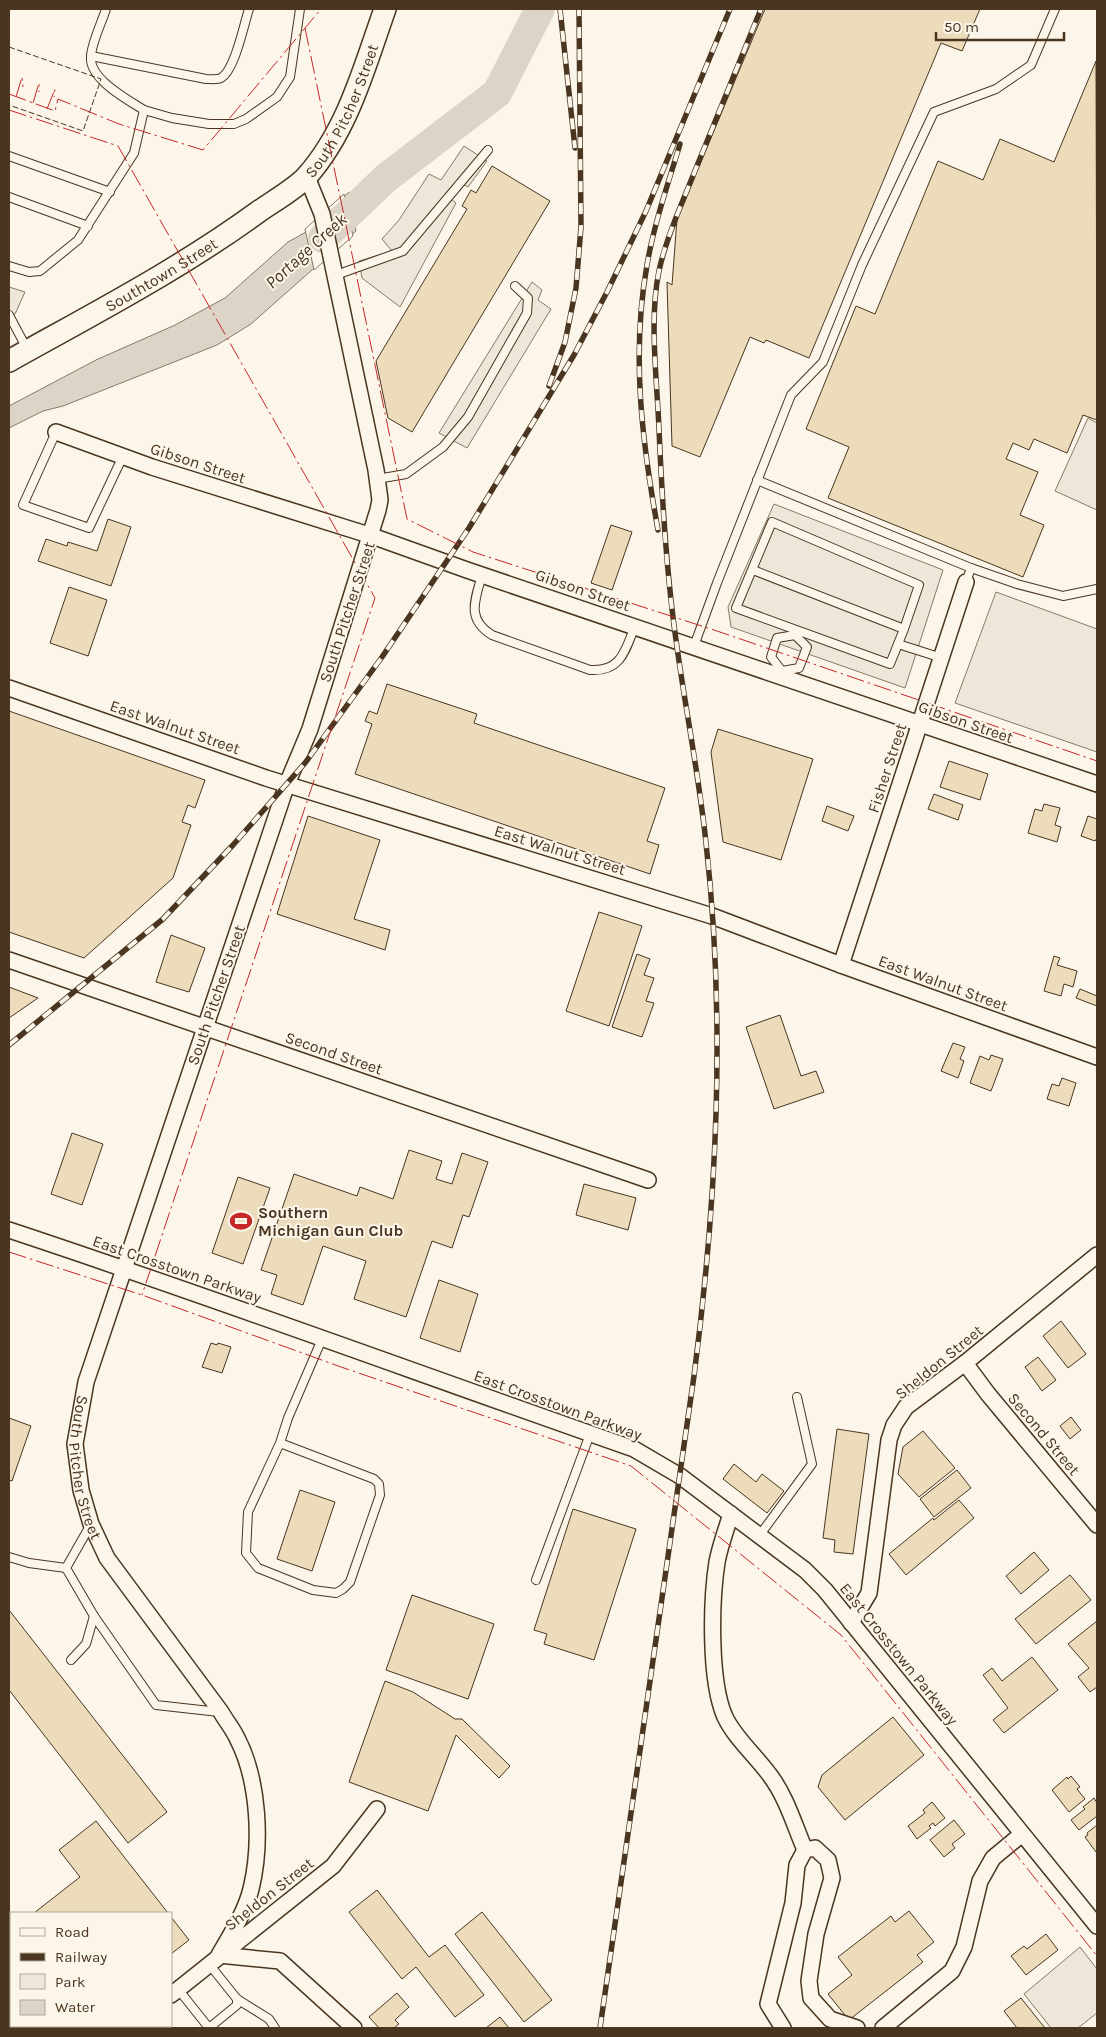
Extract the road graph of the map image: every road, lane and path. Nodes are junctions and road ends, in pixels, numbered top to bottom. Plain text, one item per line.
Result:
1 (106, 9) edge
2 (249, 9) edge
3 (300, 9) edge
4 (385, 9) edge
5 (1056, 9) edge
6 (90, 56) junction
7 (144, 110) junction
8 (488, 150) dead end
9 (9, 156) edge
10 (307, 177) junction
11 (110, 192) junction
12 (9, 197) edge
13 (88, 226) junction
14 (9, 266) edge
15 (336, 275) junction
16 (515, 286) dead end
17 (9, 315) edge
18 (28, 350) junction
19 (9, 361) edge
20 (56, 432) joint
21 (124, 456) junction
22 (377, 479) junction
23 (757, 480) junction
24 (372, 536) junction
25 (753, 570) junction
26 (482, 575) junction
27 (969, 575) junction
28 (1097, 589) edge
29 (635, 626) junction
30 (904, 629) junction
31 (796, 632) junction
32 (898, 644) junction
33 (694, 646) junction
34 (942, 658) junction
35 (781, 674) junction
36 (9, 688) edge
37 (919, 725) junction
38 (287, 784) junction
39 (1097, 784) edge
40 (9, 960) edge
41 (841, 965) junction
42 (205, 1027) junction
43 (1097, 1056) edge
44 (648, 1180) dead end
45 (9, 1230) edge
46 (1097, 1255) edge
47 (123, 1268) junction
48 (322, 1339) junction
49 (966, 1363) junction
50 (797, 1397) dead end
51 (590, 1434) junction
52 (280, 1444) junction
53 (730, 1514) junction
54 (91, 1524) junction
55 (1097, 1526) edge
56 (759, 1536) junction
57 (9, 1557) edge
58 (66, 1568) junction
59 (536, 1580) dead end
60 (94, 1616) junction
61 (850, 1623) junction
62 (71, 1660) dead end
63 (221, 1712) junction
64 (376, 1809) dead end
65 (1022, 1834) junction
66 (805, 1850) junction
67 (1097, 1926) edge
68 (214, 1959) junction
69 (175, 1992) edge
70 (237, 1999) junction
71 (781, 2025) edge
72 (209, 2028) edge
73 (275, 2028) edge
74 (354, 2028) edge
75 (857, 2028) edge
76 (883, 2028) edge

1 - 6 lane
2 - 6 lane
3 - 7 lane
4 - 10 main road, South Pitcher Street
5 - 23 lane
6 - 7 lane
7 - 11 lane
8 - 15 lane
9 - 11 lane
10 - 15 street, South Pitcher Street
10 - 18 main road, Southtown Street
11 - 13 lane
12 - 13 lane
13 - 14 lane
15 - 22 street, South Pitcher Street
16 - 22 lane
17 - 18 lane
18 - 19 main road, Southtown Street
20 - 21 street, Gibson Street
20 - 21 lane
21 - 24 street, Gibson Street
22 - 24 street, South Pitcher Street
23 - 27 lane
23 - 33 lane
24 - 26 street, Gibson Street
24 - 38 street, South Pitcher Street
25 - 30 lane
25 - 30 lane
25 - 31 lane
26 - 29 street, Gibson Street
26 - 29 lane
27 - 28 lane
27 - 34 street, Fisher Street
29 - 33 street, Gibson Street
30 - 32 lane
31 - 32 lane
31 - 35 lane
31 - 35 lane
32 - 34 lane
33 - 35 street, Gibson Street
34 - 37 street, Fisher Street
35 - 37 street, Gibson Street
36 - 38 street, East Walnut Street
37 - 39 street, Gibson Street
37 - 41 street, Fisher Street
38 - 41 street, East Walnut Street
38 - 42 street, South Pitcher Street
40 - 42 street, Second Street
41 - 43 street, East Walnut Street
42 - 44 street, Second Street
42 - 47 street, South Pitcher Street
45 - 47 street, East Crosstown Parkway
46 - 49 street, Sheldon Street
47 - 48 street, East Crosstown Parkway
47 - 54 street, South Pitcher Street
48 - 51 street, East Crosstown Parkway
48 - 52 lane
49 - 55 street, Second Street
49 - 61 street, Sheldon Street
50 - 56 lane
51 - 53 street, East Crosstown Parkway
51 - 59 lane
52 - 52 lane
53 - 56 street, East Crosstown Parkway
53 - 66 street
54 - 58 lane
54 - 63 street, South Pitcher Street
56 - 61 street, East Crosstown Parkway
57 - 58 lane
58 - 60 lane
60 - 62 lane
60 - 63 lane
61 - 65 street, East Crosstown Parkway
63 - 68 street, South Pitcher Street
64 - 68 street, Sheldon Street
65 - 67 street, East Crosstown Parkway
65 - 76 street
66 - 71 street
66 - 75 street
68 - 69 street, Sheldon Street
68 - 70 lane
68 - 74 street
69 - 72 lane
70 - 72 lane
70 - 73 lane

